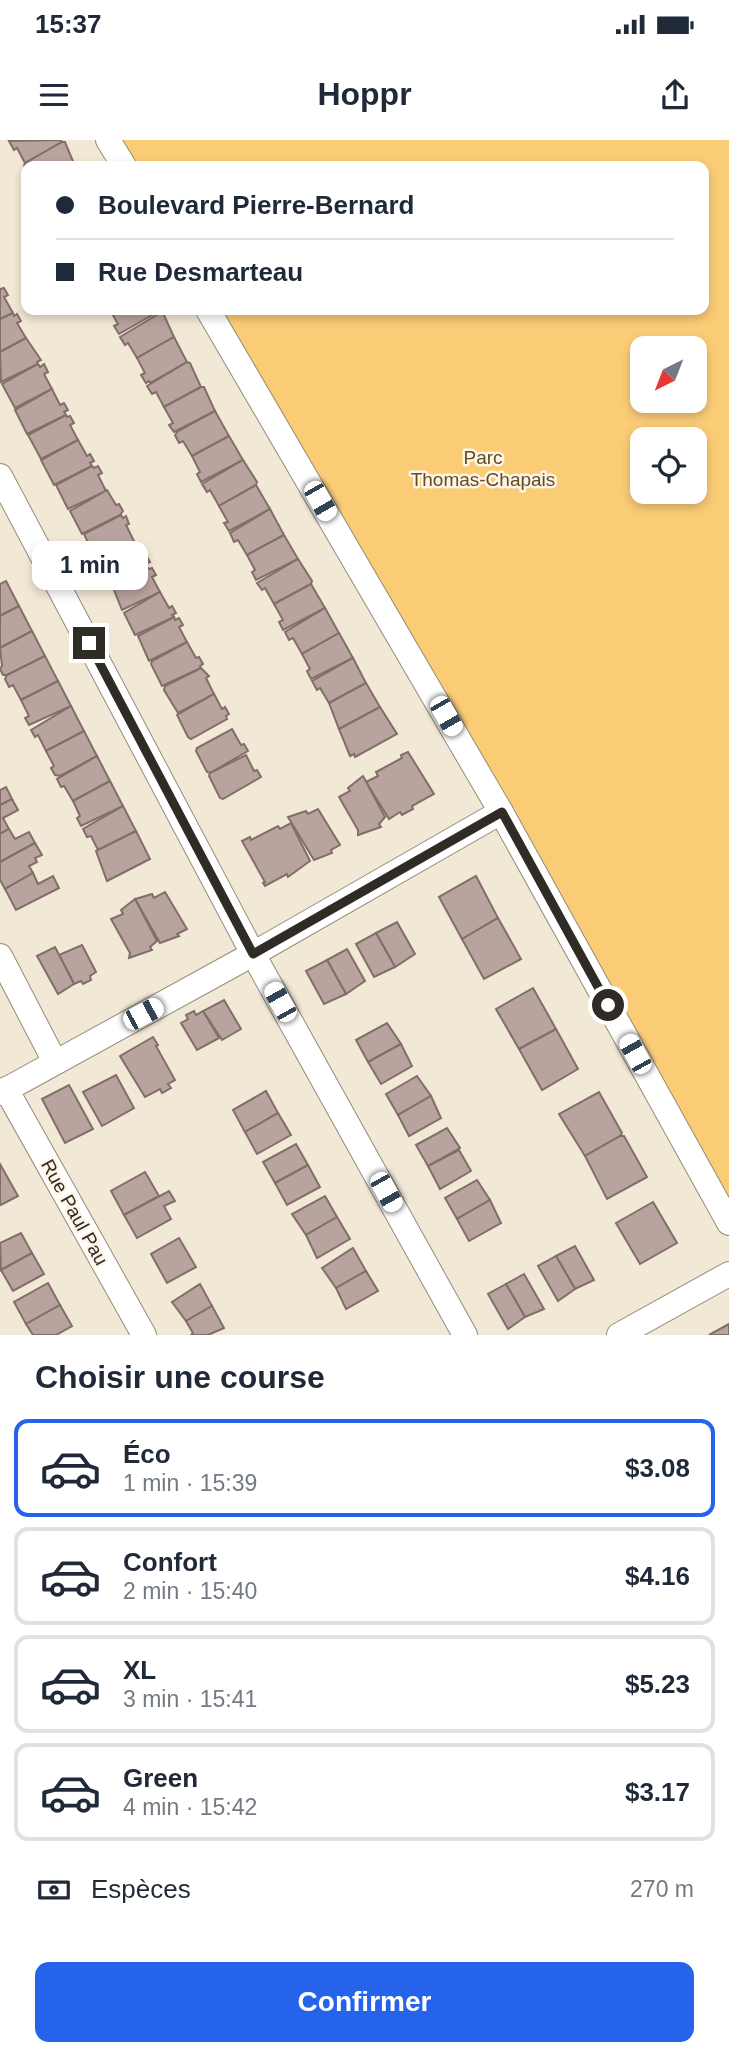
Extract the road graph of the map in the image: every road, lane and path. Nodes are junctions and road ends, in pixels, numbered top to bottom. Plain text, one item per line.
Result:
1 (108, 140) edge
2 (121, 161) edge
3 (211, 315) edge
4 (0, 476) edge
5 (502, 812) junction
6 (253, 954) junction
7 (0, 956) edge
8 (55, 1062) junction
9 (3, 1091) edge
10 (729, 1223) edge
11 (729, 1275) edge
12 (144, 1335) edge
13 (465, 1335) edge
14 (619, 1335) edge

1 - 2 street
3 - 5 street
4 - 6 street
5 - 6 street
5 - 10 street
6 - 8 street
6 - 13 street
7 - 8 street
8 - 9 street
9 - 12 street, Rue Paul Pau
11 - 14 street

